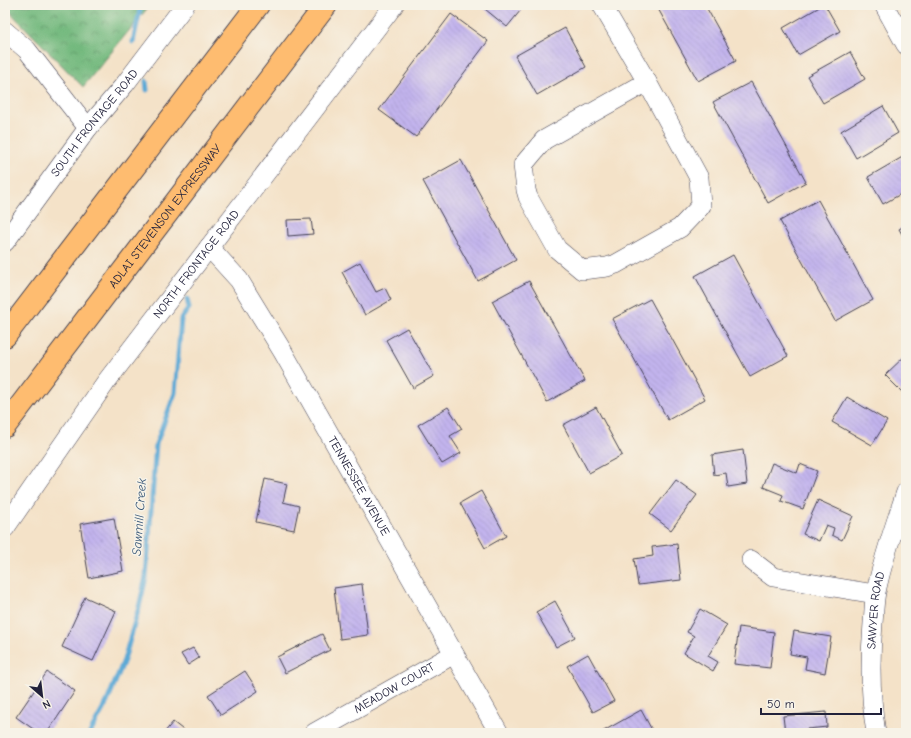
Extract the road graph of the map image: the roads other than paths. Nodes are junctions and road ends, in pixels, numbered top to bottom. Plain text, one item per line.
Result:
1 (185, 5) edge
2 (258, 5) edge
3 (326, 5) edge
4 (394, 5) edge
5 (602, 5) edge
6 (884, 5) edge
7 (900, 21) edge
8 (5, 31) edge
9 (906, 45) edge
10 (647, 82) junction
11 (88, 128) junction
12 (5, 242) edge
13 (209, 247) junction
14 (5, 336) edge
15 (5, 426) edge
16 (906, 492) edge
17 (5, 528) edge
18 (751, 560) dead end
19 (875, 594) junction
20 (454, 654) junction
21 (314, 733) edge
22 (499, 733) edge
23 (876, 733) edge

1 - 11 street, SOUTH FRONTAGE ROAD
2 - 14 highway
3 - 15 highway, ADLAI STEVENSON EXPRESSWAY
4 - 13 street, NORTH FRONTAGE ROAD
5 - 10 street
6 - 7 street
7 - 9 street
8 - 11 street
10 - 10 street
11 - 12 street, SOUTH FRONTAGE ROAD
13 - 17 street, NORTH FRONTAGE ROAD
13 - 20 street, TENNESSEE AVENUE
16 - 19 street, SAWYER ROAD
18 - 19 street
19 - 23 street, SAWYER ROAD
20 - 21 street, MEADOW COURT
20 - 22 street, TENNESSEE AVENUE

